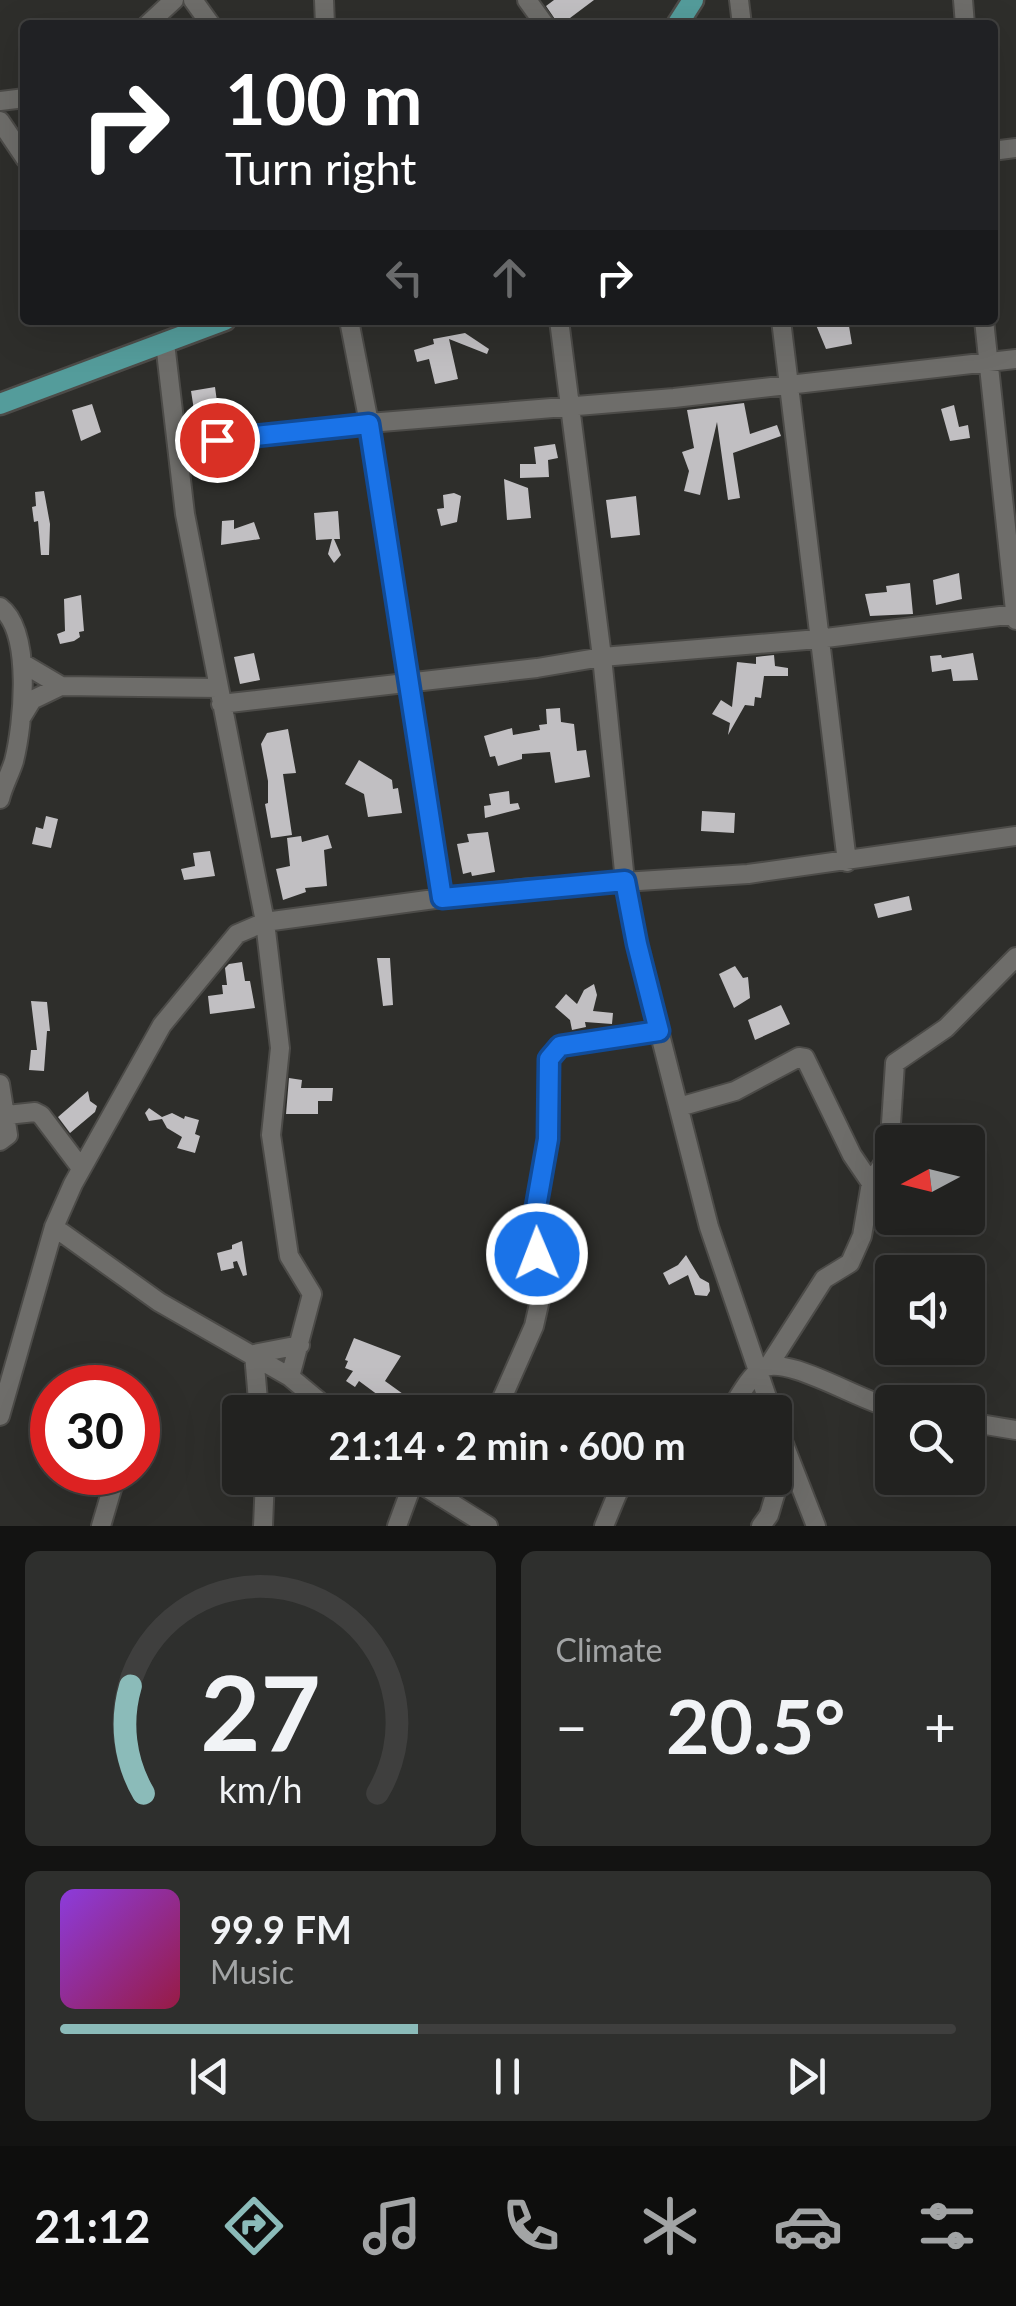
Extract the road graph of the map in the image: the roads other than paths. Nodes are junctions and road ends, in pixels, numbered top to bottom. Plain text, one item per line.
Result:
1 (174, 0) edge
2 (193, 0) edge
3 (153, 20) edge
4 (208, 20) edge
5 (0, 121) edge
6 (20, 151) edge
7 (212, 325) edge
8 (351, 325) edge
9 (560, 325) edge
10 (782, 325) edge
11 (984, 325) edge
12 (165, 343) junction
13 (1016, 359) edge
14 (987, 362) junction
15 (789, 384) junction
16 (0, 404) edge
17 (570, 406) junction
18 (369, 424) junction
19 (179, 444) junction
20 (0, 607) edge
21 (1016, 616) edge
22 (818, 639) junction
23 (602, 658) junction
24 (22, 663) junction
25 (409, 681) junction
26 (61, 686) junction
27 (219, 696) junction
28 (21, 718) junction
29 (0, 799) edge
30 (1016, 836) edge
31 (847, 862) junction
32 (625, 881) junction
33 (442, 898) junction
34 (265, 922) junction
35 (1016, 957) edge
36 (659, 1031) junction
37 (0, 1084) edge
38 (679, 1107) junction
39 (7, 1115) junction
40 (0, 1141) edge
41 (81, 1168) junction
42 (871, 1183) junction
43 (54, 1227) junction
44 (300, 1346) junction
45 (254, 1354) junction
46 (763, 1368) junction
47 (290, 1377) junction
48 (258, 1395) edge
49 (312, 1395) edge
50 (507, 1395) edge
51 (742, 1395) edge
52 (769, 1395) edge
53 (875, 1403) edge
54 (0, 1416) edge
55 (985, 1425) edge
56 (1016, 1430) edge
57 (792, 1466) edge
58 (111, 1495) edge
59 (264, 1495) edge
60 (407, 1495) edge
61 (438, 1495) edge
62 (617, 1495) edge
63 (775, 1495) edge
64 (441, 1497) joint
65 (102, 1526) edge
66 (263, 1526) edge
67 (397, 1526) edge
68 (488, 1526) edge
69 (604, 1526) edge
70 (761, 1526) edge
71 (816, 1526) edge

1 - 3 street
2 - 4 street
5 - 6 street
7 - 12 main road
8 - 18 street
9 - 17 street
10 - 15 street
11 - 14 street
12 - 16 main road
12 - 19 street
13 - 14 street
14 - 15 street
14 - 21 street
15 - 17 street
15 - 22 street
17 - 18 street
17 - 23 street
18 - 19 street
18 - 25 street
19 - 27 street
20 - 24 street
21 - 22 street
22 - 23 street
22 - 31 street
23 - 25 street
23 - 32 street
24 - 26 street
24 - 28 street
25 - 27 street
25 - 33 street
26 - 27 street
26 - 28 street
27 - 34 street
28 - 29 street
30 - 31 street
31 - 32 street
32 - 33 street
32 - 36 street
33 - 34 street
34 - 41 street
34 - 44 street
35 - 42 street
36 - 38 street
36 - 50 street
37 - 39 street
38 - 42 street
38 - 46 street
39 - 40 street
39 - 41 street
41 - 43 street
42 - 46 street
43 - 45 street
43 - 54 street
44 - 45 street
44 - 47 street
45 - 47 street
45 - 48 street
46 - 51 street
46 - 52 street
46 - 53 street
47 - 49 street
55 - 56 street
57 - 71 street
58 - 65 street
59 - 66 street
60 - 67 street
61 - 64 street
62 - 69 street
63 - 70 street
64 - 68 street

